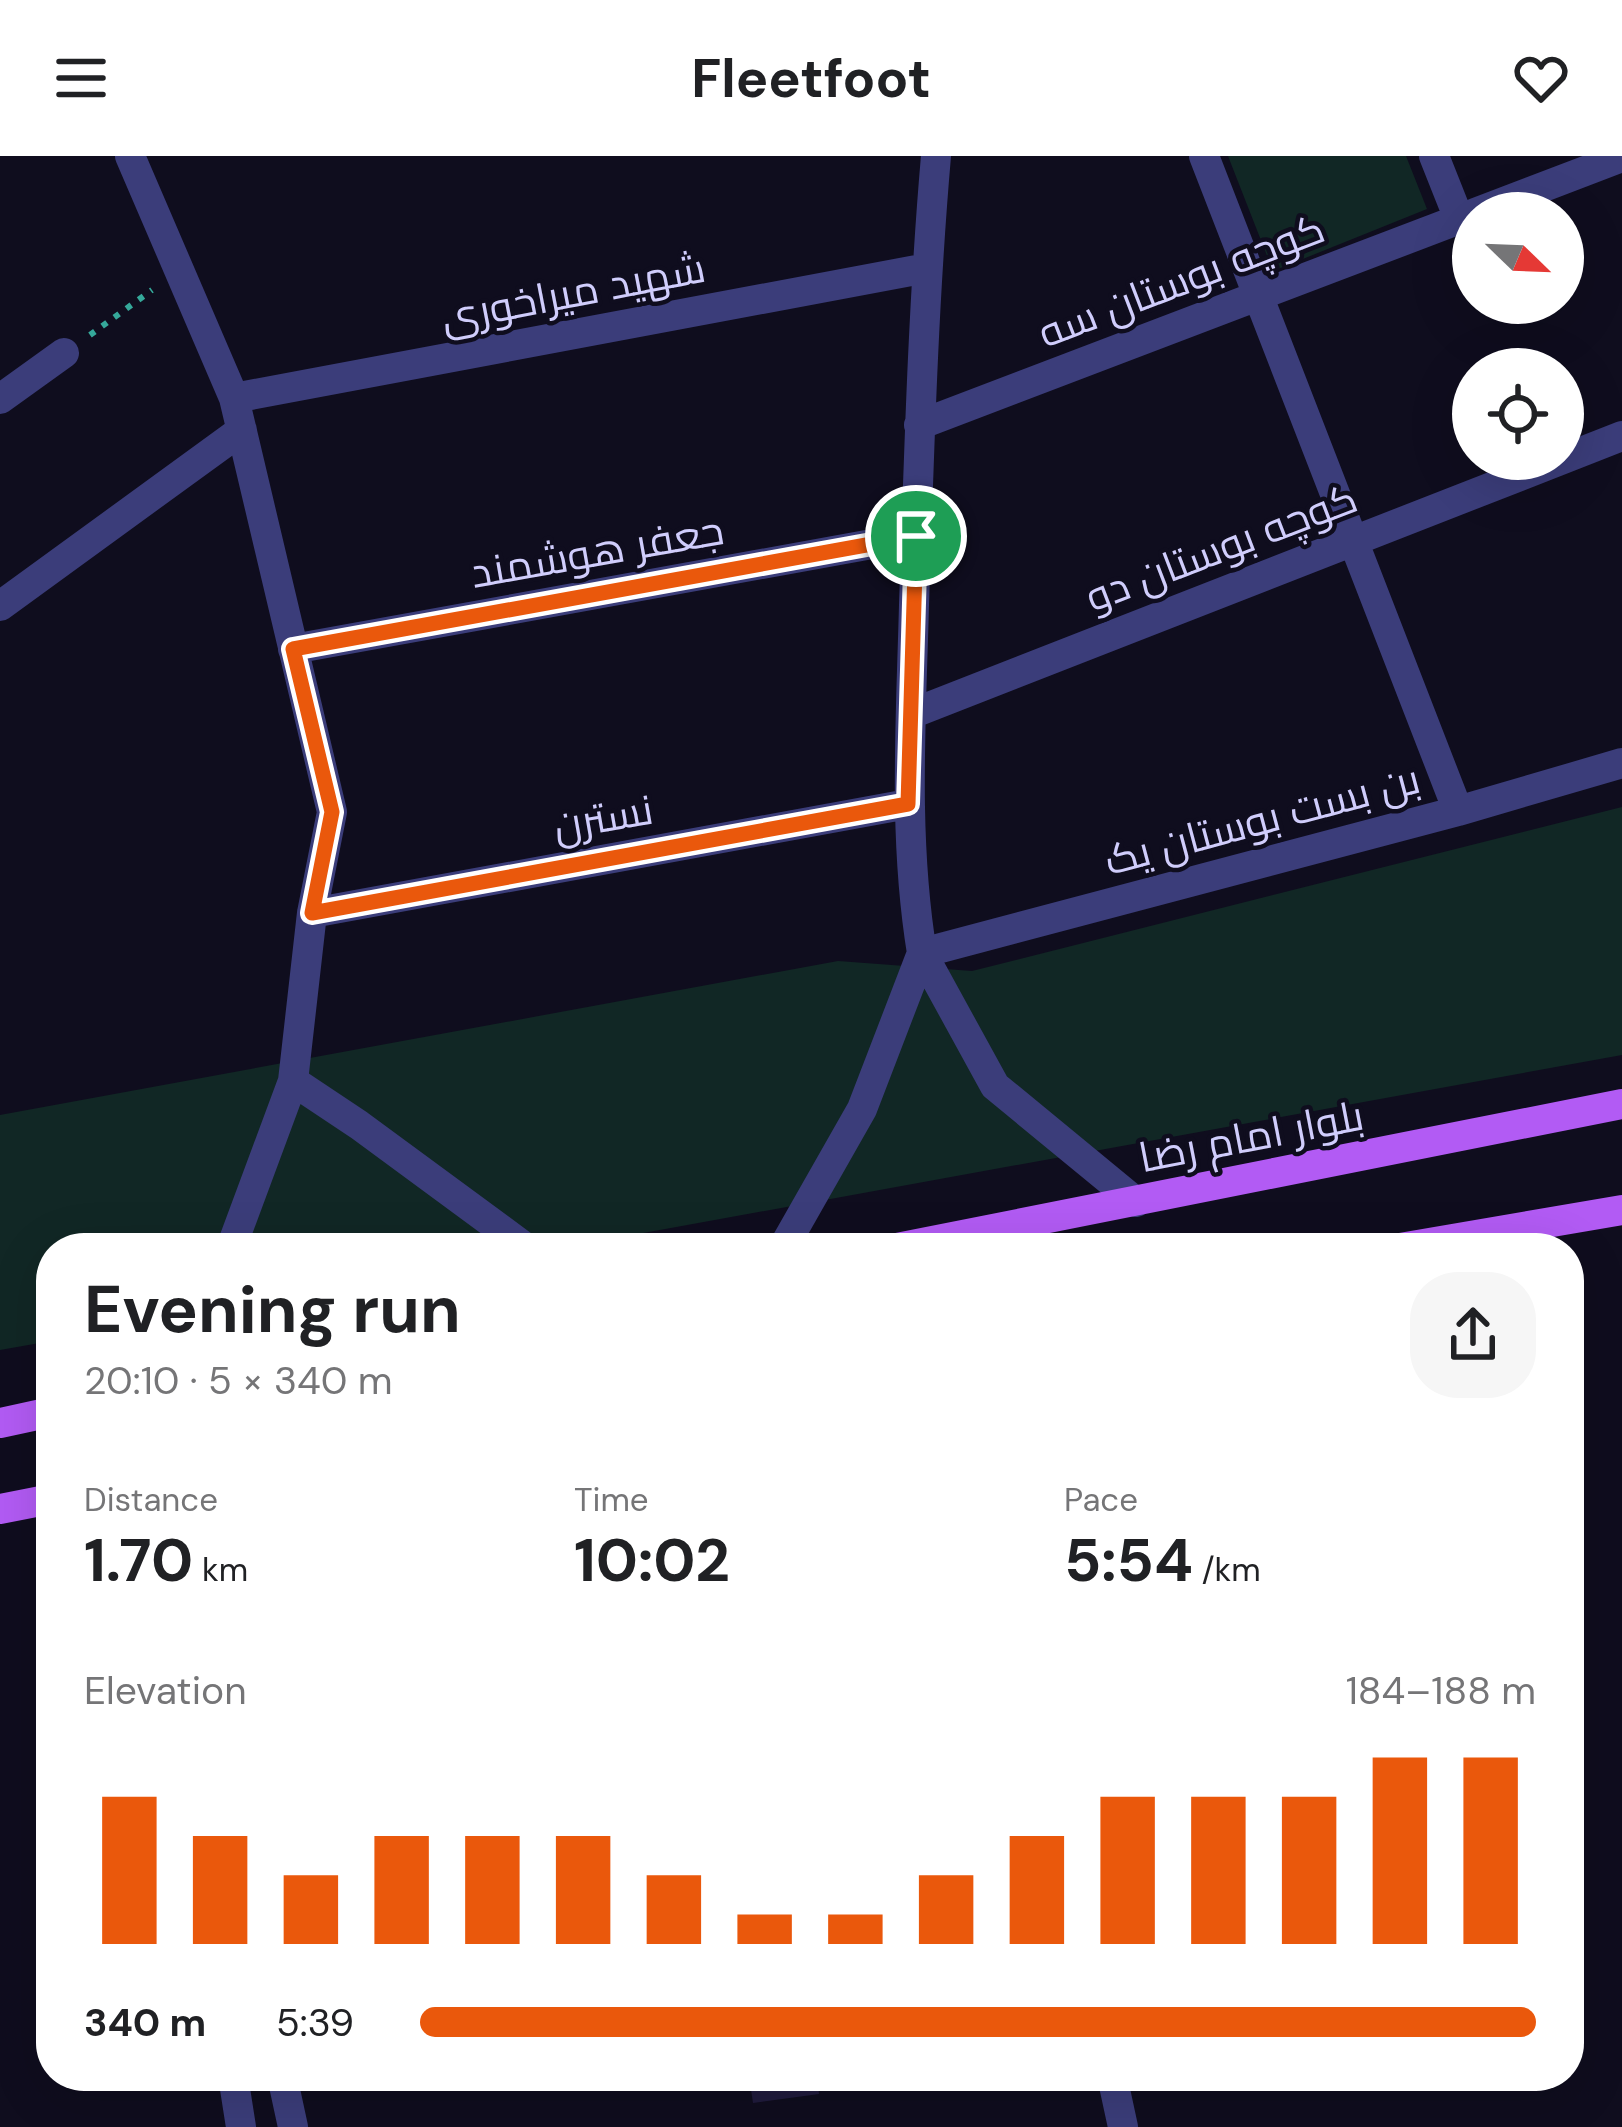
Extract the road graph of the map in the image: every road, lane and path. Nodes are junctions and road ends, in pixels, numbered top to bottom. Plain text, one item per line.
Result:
1 (130, 156) edge
2 (937, 156) edge
3 (1204, 156) edge
4 (1434, 156) edge
5 (1622, 157) edge
6 (1455, 192) edge
7 (1530, 192) edge
8 (1452, 222) edge
9 (927, 268) junction
10 (180, 271) junction
11 (1258, 296) junction
12 (64, 353) joint
13 (234, 398) junction
14 (0, 399) edge
15 (920, 425) junction
16 (242, 430) junction
17 (1622, 436) edge
18 (916, 536) junction
19 (1353, 540) junction
20 (0, 606) edge
21 (293, 649) junction
22 (911, 714) junction
23 (1622, 763) edge
24 (908, 804) junction
25 (1459, 811) junction
26 (312, 913) junction
27 (922, 952) junction
28 (293, 1081) junction
29 (1622, 1104) edge
30 (1136, 1202) junction
31 (1622, 1210) edge
32 (237, 1233) edge
33 (506, 1233) edge
34 (792, 1233) edge
35 (975, 1233) edge
36 (1488, 1233) edge
37 (36, 1415) edge
38 (0, 1423) edge
39 (36, 1504) edge
40 (0, 1509) edge
41 (235, 2091) edge
42 (286, 2091) edge
43 (1115, 2091) edge
44 (241, 2127) edge
45 (293, 2127) edge
46 (1123, 2127) edge

1 - 10 street
2 - 9 street
3 - 11 street
4 - 6 street
5 - 7 street, کوچه بوستان سه
8 - 11 street, کوچه بوستان سه
9 - 13 street, شهید میراخوری
9 - 15 street
10 - 12 path
10 - 13 street
11 - 15 street, کوچه بوستان سه
11 - 19 street
12 - 14 street
13 - 16 street
15 - 18 street
16 - 20 street
16 - 21 street
17 - 19 street, کوچه بوستان دو
18 - 21 street, جعفر هوشمند
18 - 22 street
19 - 22 street, کوچه بوستان دو
19 - 25 street
21 - 26 street
22 - 24 street
23 - 25 street, بن بست بوستان یک
24 - 26 street, نسترن
24 - 27 street
25 - 27 street, بن بست بوستان یک
26 - 28 street
27 - 30 street
27 - 34 street
28 - 32 street
28 - 33 street
29 - 30 main road, بلوار امام رضا
30 - 35 main road, بلوار امام رضا
31 - 36 main road
37 - 38 main road
39 - 40 main road
41 - 44 street
42 - 45 street
43 - 46 street

